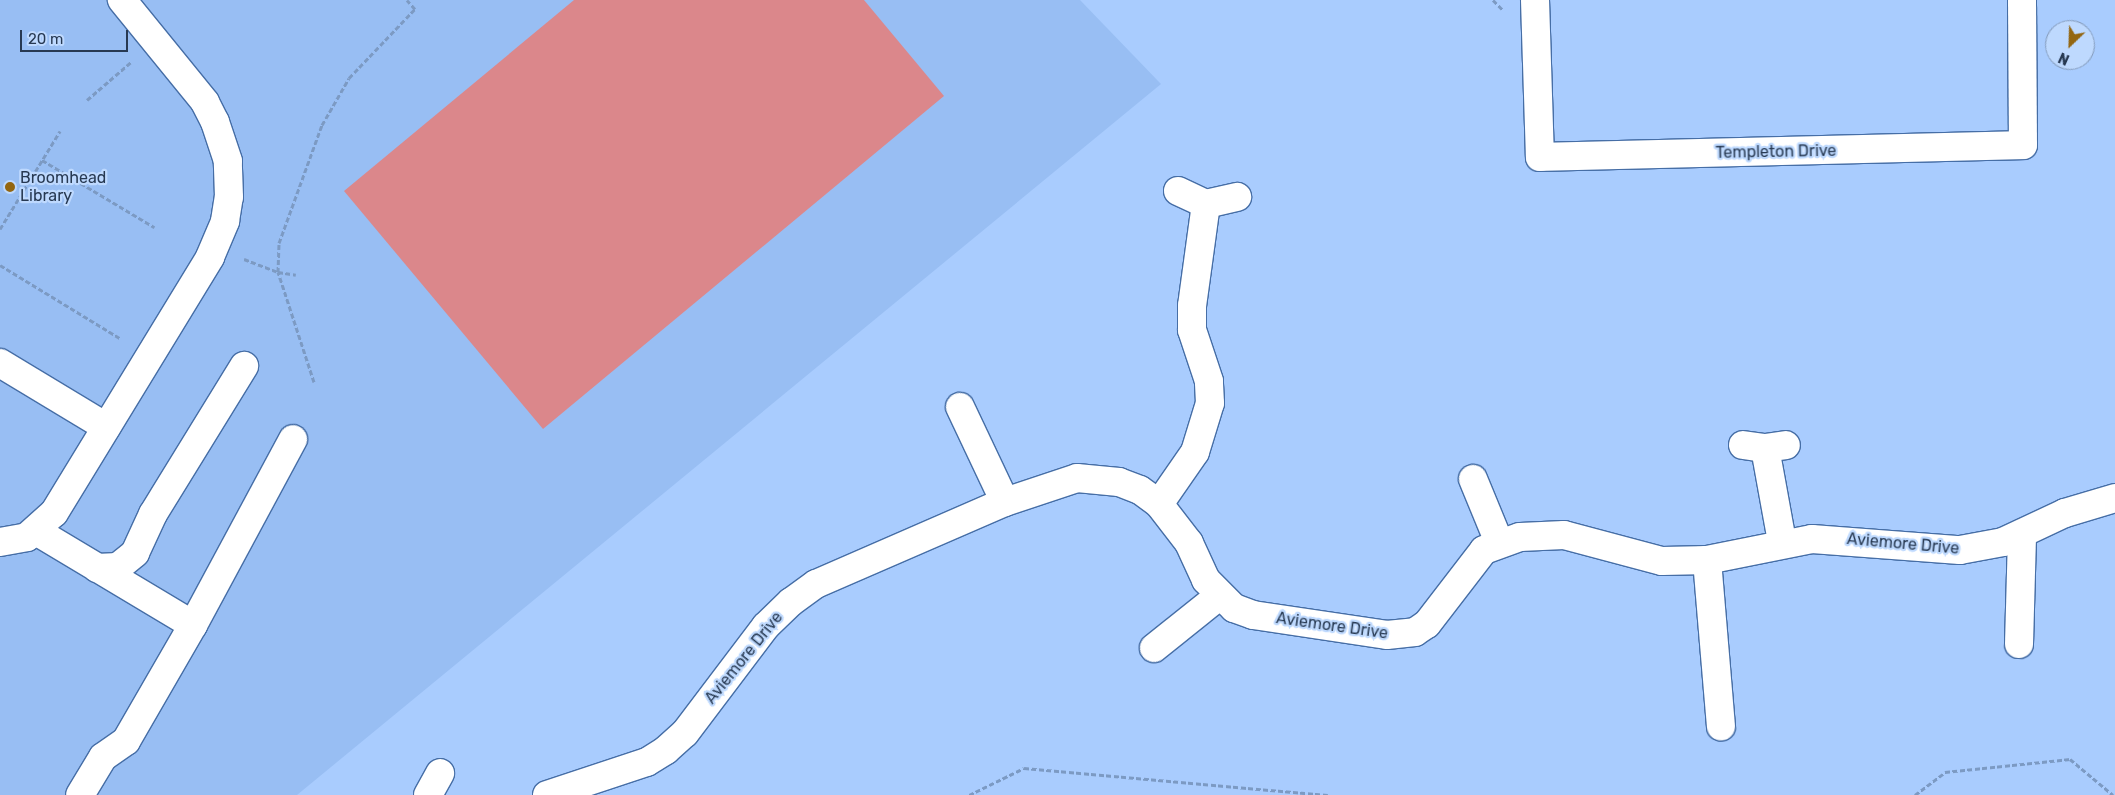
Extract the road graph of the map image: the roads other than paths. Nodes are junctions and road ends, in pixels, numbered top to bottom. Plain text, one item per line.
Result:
1 (122, 0) edge
2 (1534, 0) edge
3 (2022, 0) edge
4 (1178, 191) dead end
5 (1237, 197) dead end
6 (1206, 204) junction
7 (0, 362) edge
8 (244, 366) dead end
9 (960, 407) dead end
10 (106, 427) junction
11 (293, 439) dead end
12 (1765, 446) dead end
13 (1472, 479) dead end
14 (2115, 498) edge
15 (1005, 502) junction
16 (1159, 504) junction
17 (36, 531) junction
18 (2022, 534) junction
19 (0, 542) edge
20 (1499, 542) junction
21 (1782, 542) junction
22 (1707, 560) junction
23 (97, 568) junction
24 (1219, 596) junction
25 (193, 625) junction
26 (2019, 644) dead end
27 (1154, 648) dead end
28 (1721, 726) dead end
29 (606, 785) edge
30 (80, 795) edge
31 (547, 795) edge

1 - 10 street
2 - 3 street, Templeton Drive
4 - 6 street
5 - 6 street
6 - 16 street
7 - 10 street
8 - 23 street
9 - 15 street
10 - 17 street
11 - 25 street
12 - 21 street
13 - 20 street
14 - 18 street, Aviemore Drive
15 - 16 street, Aviemore Drive
15 - 29 street, Aviemore Drive
16 - 24 street, Aviemore Drive
17 - 19 street
17 - 23 street
18 - 21 street, Aviemore Drive
18 - 26 street
20 - 22 street, Aviemore Drive
20 - 24 street, Aviemore Drive
21 - 22 street, Aviemore Drive
22 - 28 street
23 - 25 street
24 - 27 street
25 - 30 street
29 - 31 street, Aviemore Drive

